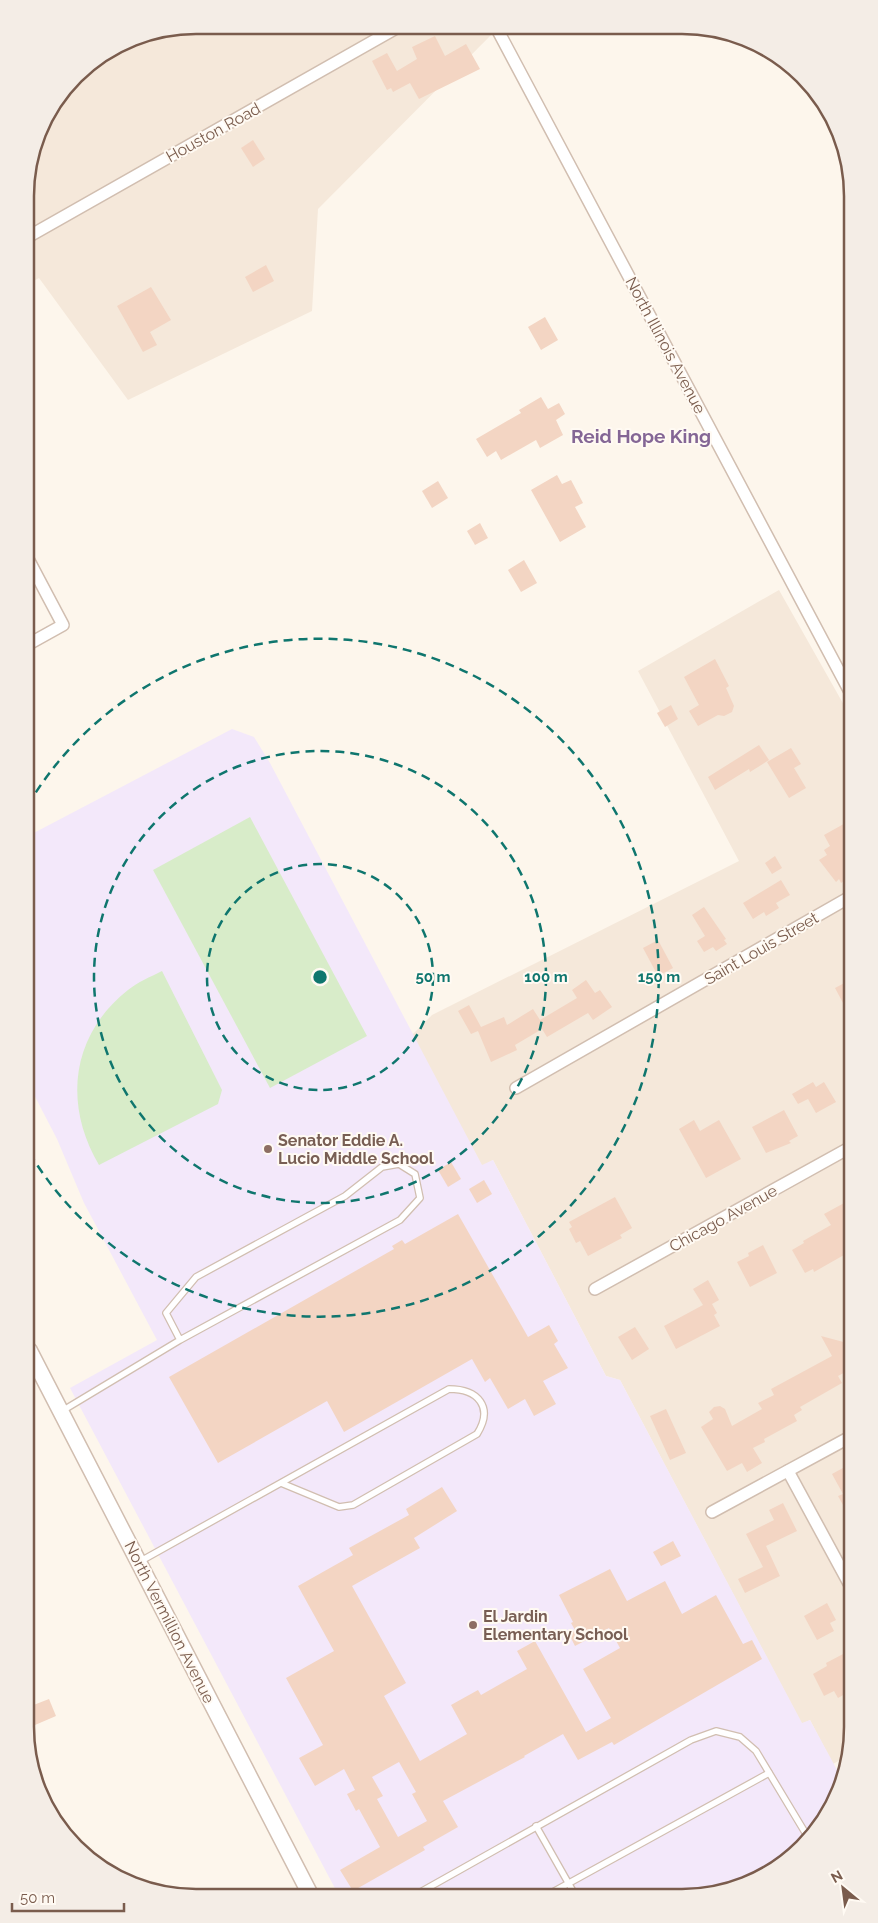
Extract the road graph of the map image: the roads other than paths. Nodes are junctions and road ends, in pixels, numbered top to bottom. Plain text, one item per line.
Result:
1 (386, 34) edge
2 (500, 34) edge
3 (34, 233) edge
4 (34, 570) edge
5 (34, 641) edge
6 (844, 681) edge
7 (844, 900) edge
8 (516, 1088) dead end
9 (844, 1150) edge
10 (594, 1289) dead end
11 (180, 1340) junction
12 (34, 1360) edge
13 (61, 1411) junction
14 (844, 1440) edge
15 (788, 1471) junction
16 (281, 1483) junction
17 (712, 1512) dead end
18 (139, 1562) junction
19 (844, 1574) edge
20 (769, 1773) junction
21 (536, 1826) junction
22 (805, 1833) edge
23 (568, 1883) junction
24 (307, 1889) edge
25 (426, 1889) edge
26 (558, 1889) edge
27 (572, 1889) edge

1 - 3 street, Houston Road
2 - 6 street, North Illinois Avenue
4 - 5 street
7 - 8 street, Saint Louis Street
9 - 10 street, Chicago Avenue
11 - 11 lane
11 - 13 lane
12 - 13 street, North Vermillion Avenue
13 - 18 street, North Vermillion Avenue
14 - 15 street
15 - 17 street
15 - 19 street
16 - 16 lane
16 - 18 lane
18 - 24 street, North Vermillion Avenue
20 - 21 lane
20 - 22 lane
20 - 23 lane
21 - 23 lane
21 - 25 lane
23 - 26 lane
23 - 27 lane

